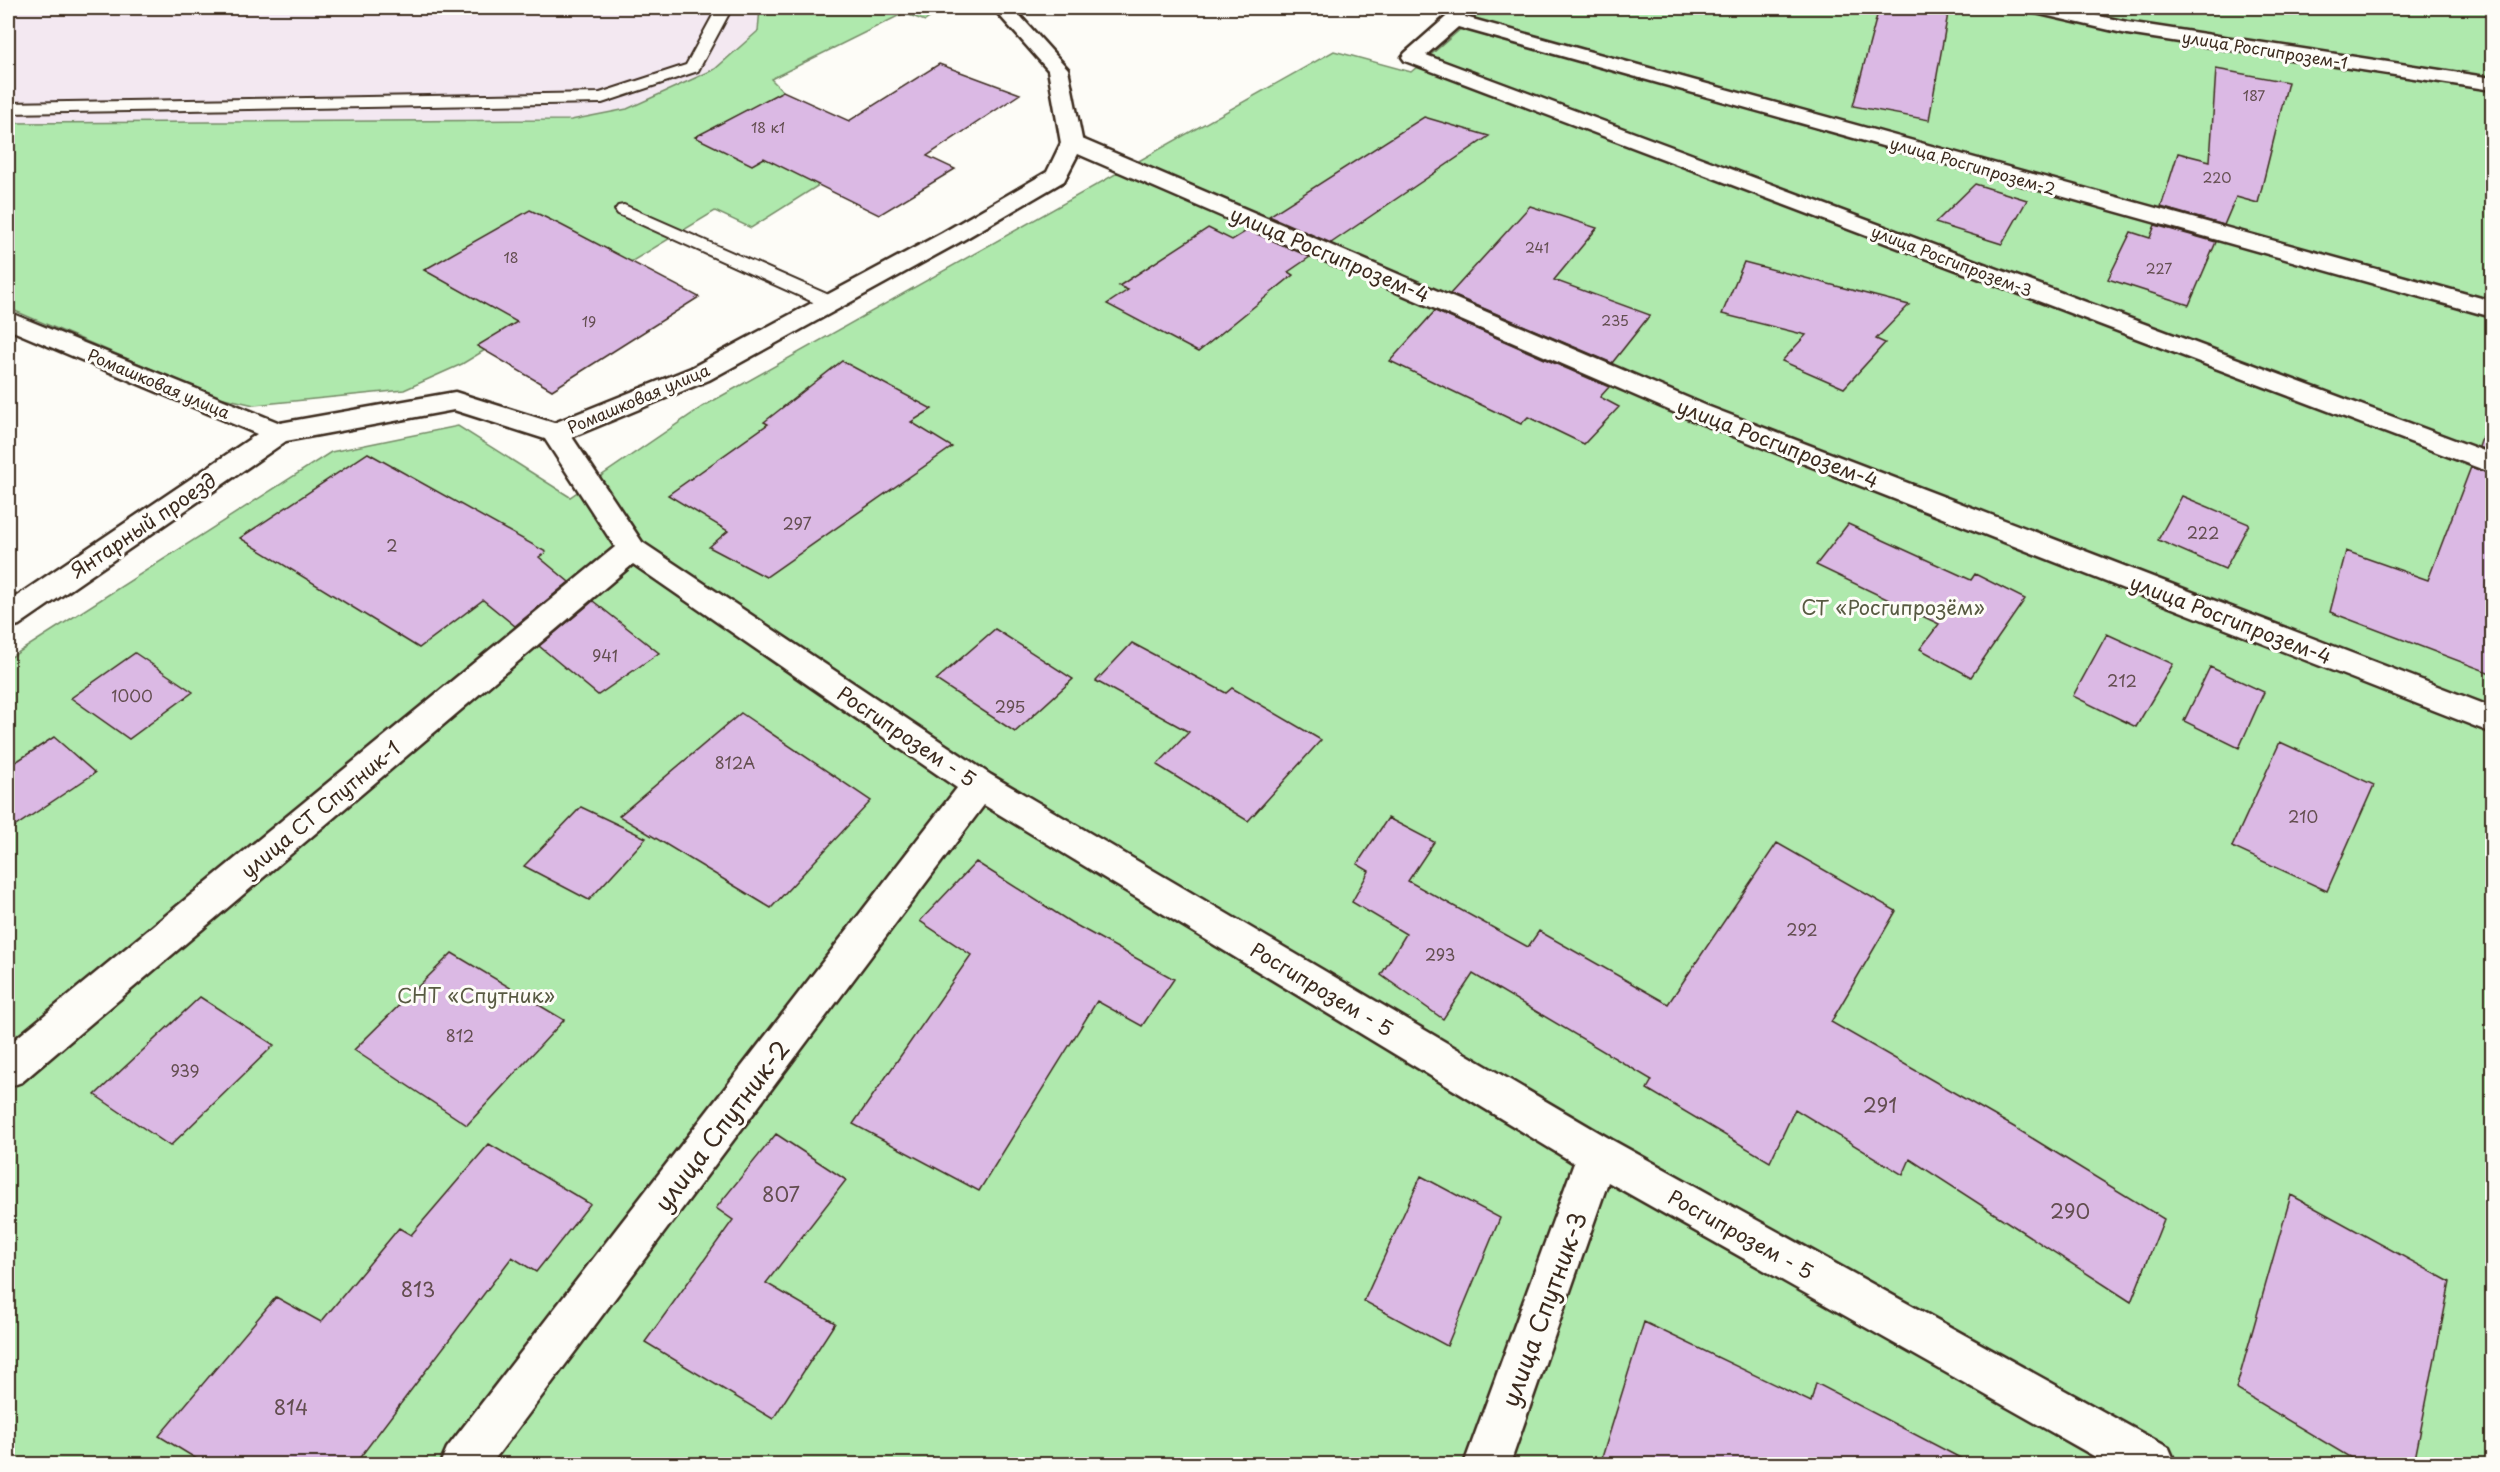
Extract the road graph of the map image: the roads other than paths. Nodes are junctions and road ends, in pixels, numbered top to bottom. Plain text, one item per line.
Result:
1 (724, 8) edge
2 (1003, 8) edge
3 (2038, 8) edge
4 (1457, 14) edge
5 (2493, 84) edge
6 (8, 108) edge
7 (1072, 143) junction
8 (624, 210) dead end
9 (831, 303) junction
10 (2493, 309) edge
11 (8, 320) edge
12 (278, 432) junction
13 (555, 433) junction
14 (2493, 464) edge
15 (632, 549) junction
16 (8, 616) edge
17 (2493, 720) edge
18 (979, 785) junction
19 (8, 1069) edge
20 (1598, 1154) junction
21 (463, 1464) edge
22 (1487, 1464) edge
23 (2154, 1464) edge

1 - 6 lane
2 - 7 street
3 - 5 street, улица Росгипрозем-1
4 - 10 street, улица Росгипрозем-2
4 - 14 street, улица Росгипрозем-3
7 - 9 street, Ромашковая улица
7 - 17 street, улица Росгипрозем-4
8 - 9 lane
9 - 13 street, Ромашковая улица
11 - 12 street, Ромашковая улица
12 - 13 street, Ромашковая улица
12 - 16 street, Янтарный проезд
13 - 15 street, Росгипрозем - 5
15 - 18 street, Росгипрозем - 5
15 - 19 street, улица СТ Спутник-1
18 - 20 street, Росгипрозем - 5
18 - 21 street, улица Спутник-2
20 - 22 street, улица Спутник-3
20 - 23 street, Росгипрозем - 5

